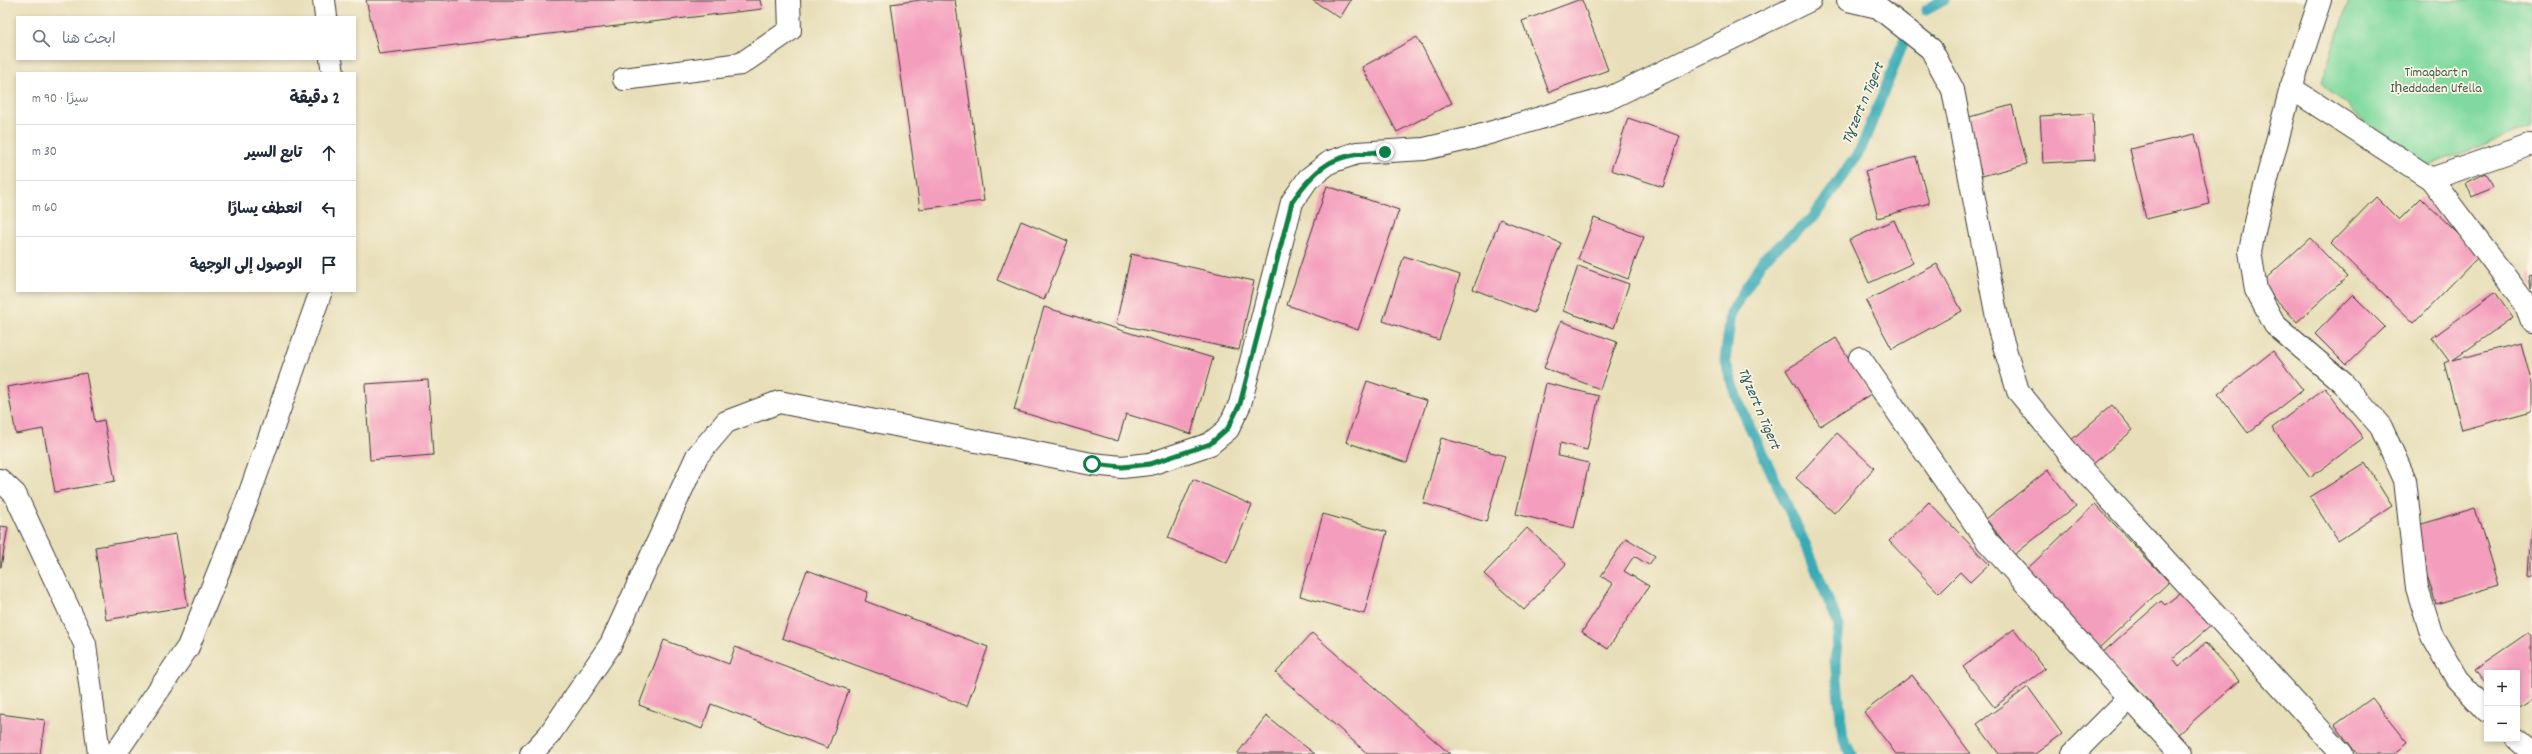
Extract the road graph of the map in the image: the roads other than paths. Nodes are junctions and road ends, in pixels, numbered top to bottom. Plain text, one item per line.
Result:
1 (324, 0) edge
2 (789, 0) edge
3 (1810, 0) edge
4 (1848, 0) edge
5 (2320, 0) edge
6 (326, 16) edge
7 (331, 60) edge
8 (333, 72) edge
9 (624, 79) dead end
10 (2291, 88) junction
11 (2532, 144) edge
12 (2431, 179) junction
13 (321, 292) edge
14 (2532, 321) edge
15 (1860, 358) dead end
16 (0, 480) edge
17 (2128, 699) junction
18 (2484, 708) edge
19 (2520, 742) edge
20 (2532, 752) edge
21 (99, 754) edge
22 (115, 754) edge
23 (531, 754) edge
24 (2073, 754) edge
25 (2181, 754) edge
26 (2342, 754) edge

1 - 6 street
2 - 9 street
3 - 23 street
4 - 26 street
5 - 10 street
7 - 8 street
10 - 12 street
10 - 18 street
11 - 12 street
12 - 14 street
13 - 22 street
15 - 17 street
16 - 21 street
17 - 24 street
17 - 25 street
19 - 20 street

